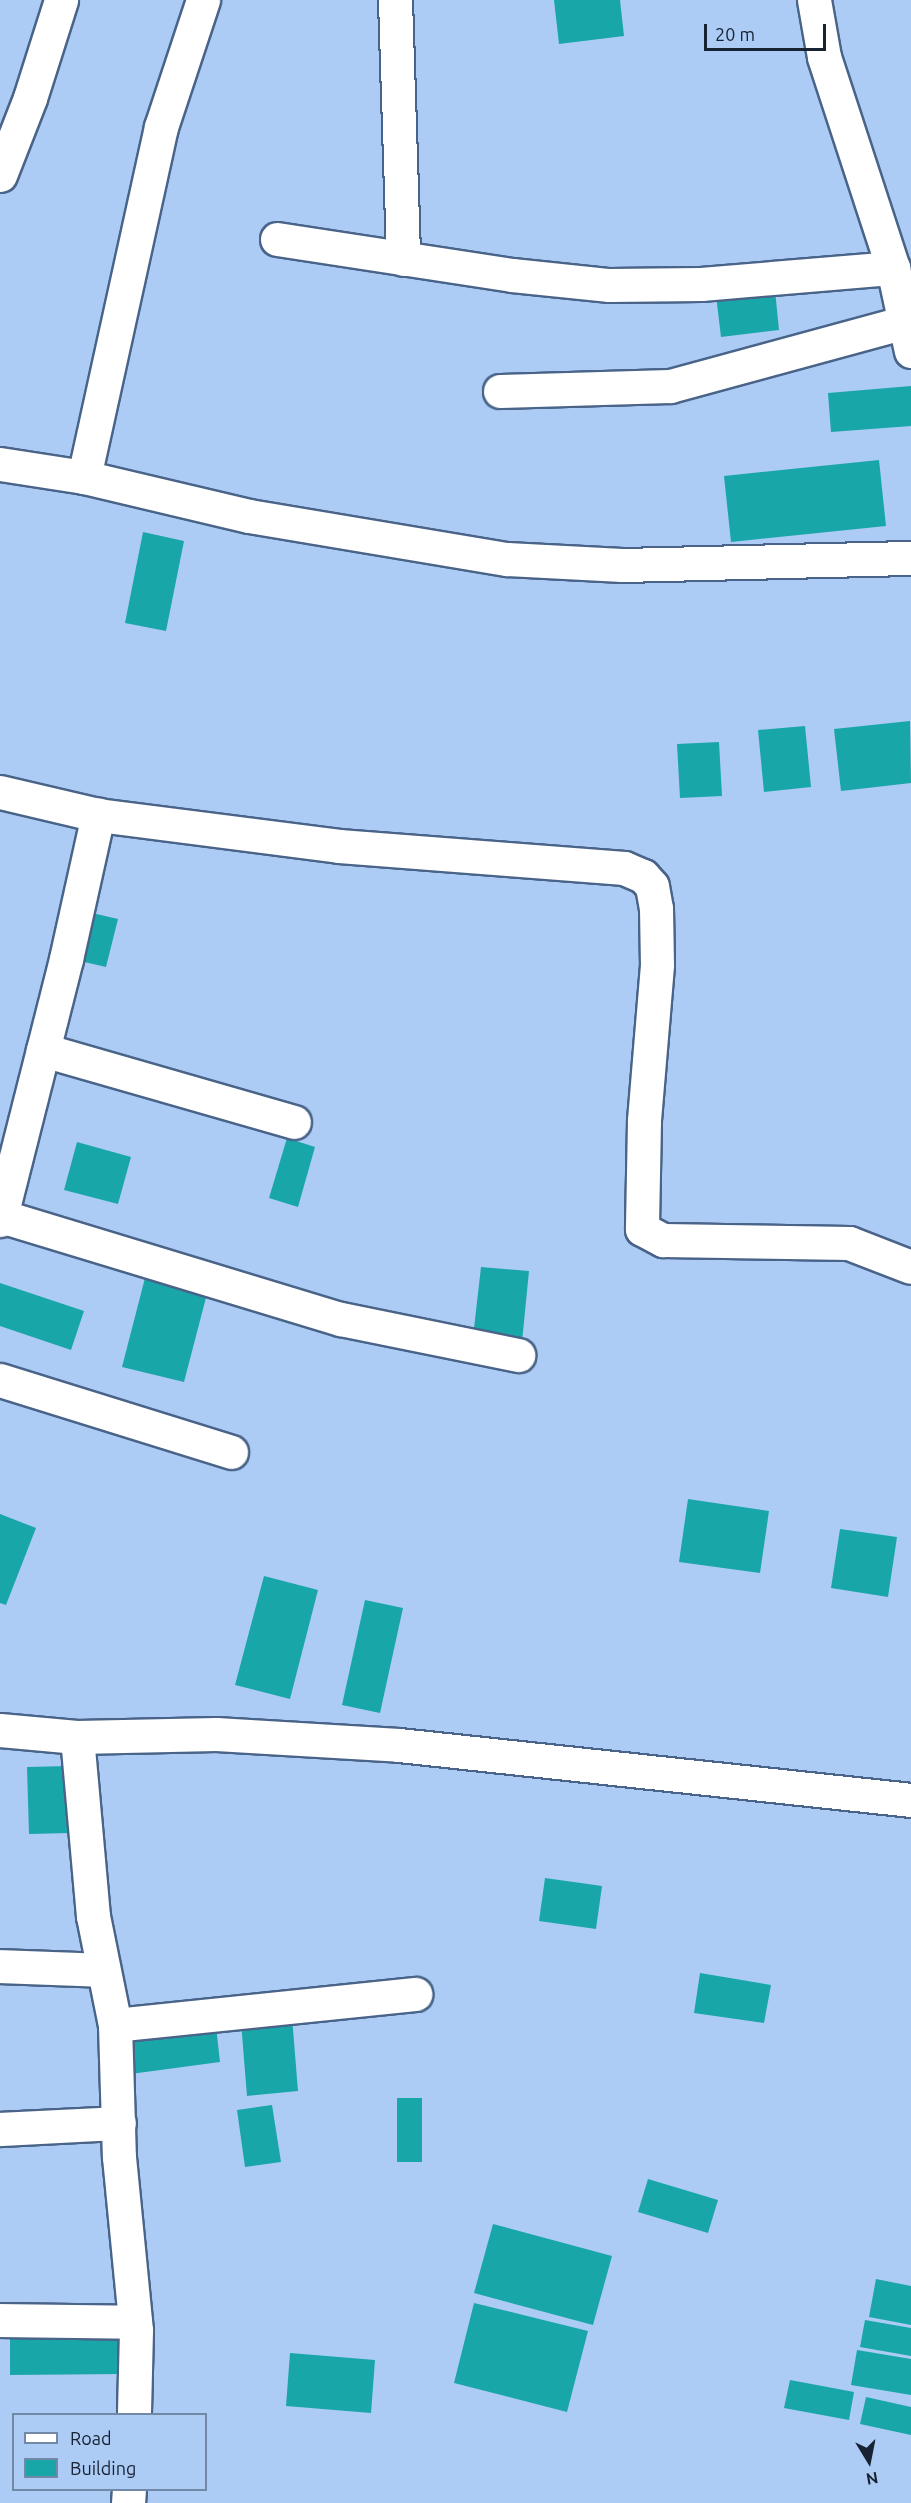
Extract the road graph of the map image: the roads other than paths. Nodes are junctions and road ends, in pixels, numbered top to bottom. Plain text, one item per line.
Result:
1 (61, 0) edge
2 (203, 0) edge
3 (395, 0) edge
4 (814, 0) edge
5 (0, 175) edge
6 (277, 239) dead end
7 (403, 259) junction
8 (893, 268) junction
9 (908, 337) edge
10 (500, 390) dead end
11 (0, 464) edge
12 (84, 477) junction
13 (911, 558) edge
14 (0, 792) edge
15 (98, 815) junction
16 (43, 1050) junction
17 (294, 1122) dead end
18 (1, 1218) edge
19 (911, 1267) edge
20 (518, 1355) dead end
21 (0, 1380) edge
22 (231, 1452) dead end
23 (0, 1730) edge
24 (77, 1737) junction
25 (911, 1800) edge
26 (0, 1966) edge
27 (103, 1970) junction
28 (415, 1994) dead end
29 (115, 2025) junction
30 (119, 2123) junction
31 (0, 2129) edge
32 (0, 2320) edge
33 (135, 2322) junction
34 (134, 2413) edge

1 - 5 street
2 - 12 street
3 - 7 street
4 - 8 street
6 - 7 street
7 - 8 street
8 - 9 street
9 - 10 street
11 - 12 street
12 - 13 street
14 - 15 street
15 - 16 street
15 - 19 street
16 - 17 street
16 - 18 street
18 - 20 street
21 - 22 street
23 - 24 street
24 - 25 street
24 - 27 street
26 - 27 street
27 - 29 street
28 - 29 street
29 - 30 street
30 - 31 street
30 - 33 street
32 - 33 street
33 - 34 street

